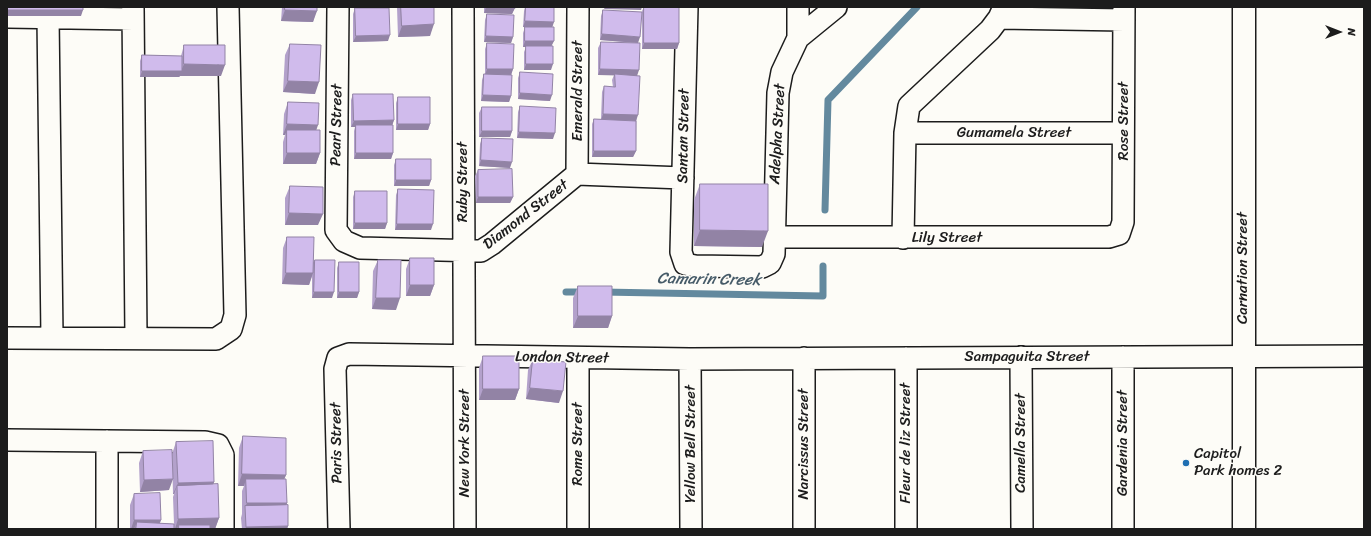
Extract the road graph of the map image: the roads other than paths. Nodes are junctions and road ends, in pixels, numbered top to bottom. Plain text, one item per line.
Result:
1 (228, 7) edge
2 (338, 7) edge
3 (463, 7) edge
4 (578, 7) edge
5 (687, 7) edge
6 (798, 7) edge
7 (836, 7) edge
8 (1244, 7) edge
9 (133, 13) edge
10 (1001, 13) edge
11 (1124, 13) edge
12 (7, 17) edge
13 (48, 17) junction
14 (798, 38) junction
15 (905, 133) junction
16 (1123, 133) junction
17 (577, 174) junction
18 (683, 178) junction
19 (1119, 234) joint
20 (774, 237) junction
21 (903, 238) junction
22 (344, 241) joint
23 (463, 251) junction
24 (770, 263) joint
25 (7, 338) edge
26 (52, 338) junction
27 (136, 338) junction
28 (1364, 356) edge
29 (465, 357) junction
30 (1021, 357) junction
31 (1123, 357) junction
32 (1243, 357) junction
33 (338, 358) joint
34 (578, 358) junction
35 (804, 358) junction
36 (906, 358) junction
37 (690, 359) junction
38 (7, 440) edge
39 (107, 442) junction
40 (107, 529) edge
41 (223, 529) edge
42 (339, 529) edge
43 (465, 529) edge
44 (578, 529) edge
45 (691, 529) edge
46 (804, 529) edge
47 (906, 529) edge
48 (1022, 529) edge
49 (1123, 529) edge
50 (1244, 529) edge

1 - 27 street
2 - 22 street, Pearl Street
3 - 23 street, Ruby Street
4 - 17 street, Emerald Street
5 - 18 street, Santan Street
6 - 14 street, Adelpha Street
7 - 14 street
8 - 32 street, Carnation Street
9 - 13 street
9 - 27 street
10 - 11 street
10 - 15 street
11 - 16 street, Rose Street
12 - 13 street
13 - 26 street
14 - 20 street, Adelpha Street
15 - 16 street, Gumamela Street
15 - 21 street
16 - 19 street, Rose Street
17 - 18 street, Diamond Street
17 - 23 street, Diamond Street
18 - 24 street, Santan Street
19 - 21 street, Lily Street
20 - 21 street, Lily Street
20 - 24 street, Adelpha Street
22 - 23 street, Diamond Street
23 - 29 street, Ruby Street
25 - 26 street
26 - 27 street
28 - 32 street, Sampaguita Street
29 - 33 street, London Street
29 - 34 street, London Street
29 - 43 street, New York Street
30 - 31 street, Sampaguita Street
30 - 36 street, Sampaguita Street
30 - 48 street, Camella Street
31 - 32 street, Sampaguita Street
31 - 49 street, Gardenia Street
32 - 50 street, Carnation Street
33 - 42 street, Paris Street
34 - 37 street, London Street
34 - 44 street, Rome Street
35 - 36 street, Sampaguita Street
35 - 37 street, Sampaguita Street
35 - 46 street, Narcissus Street
36 - 47 street, Fleur de liz Street
37 - 45 street, Yellow Bell Street
38 - 39 street
39 - 40 street
39 - 41 street

